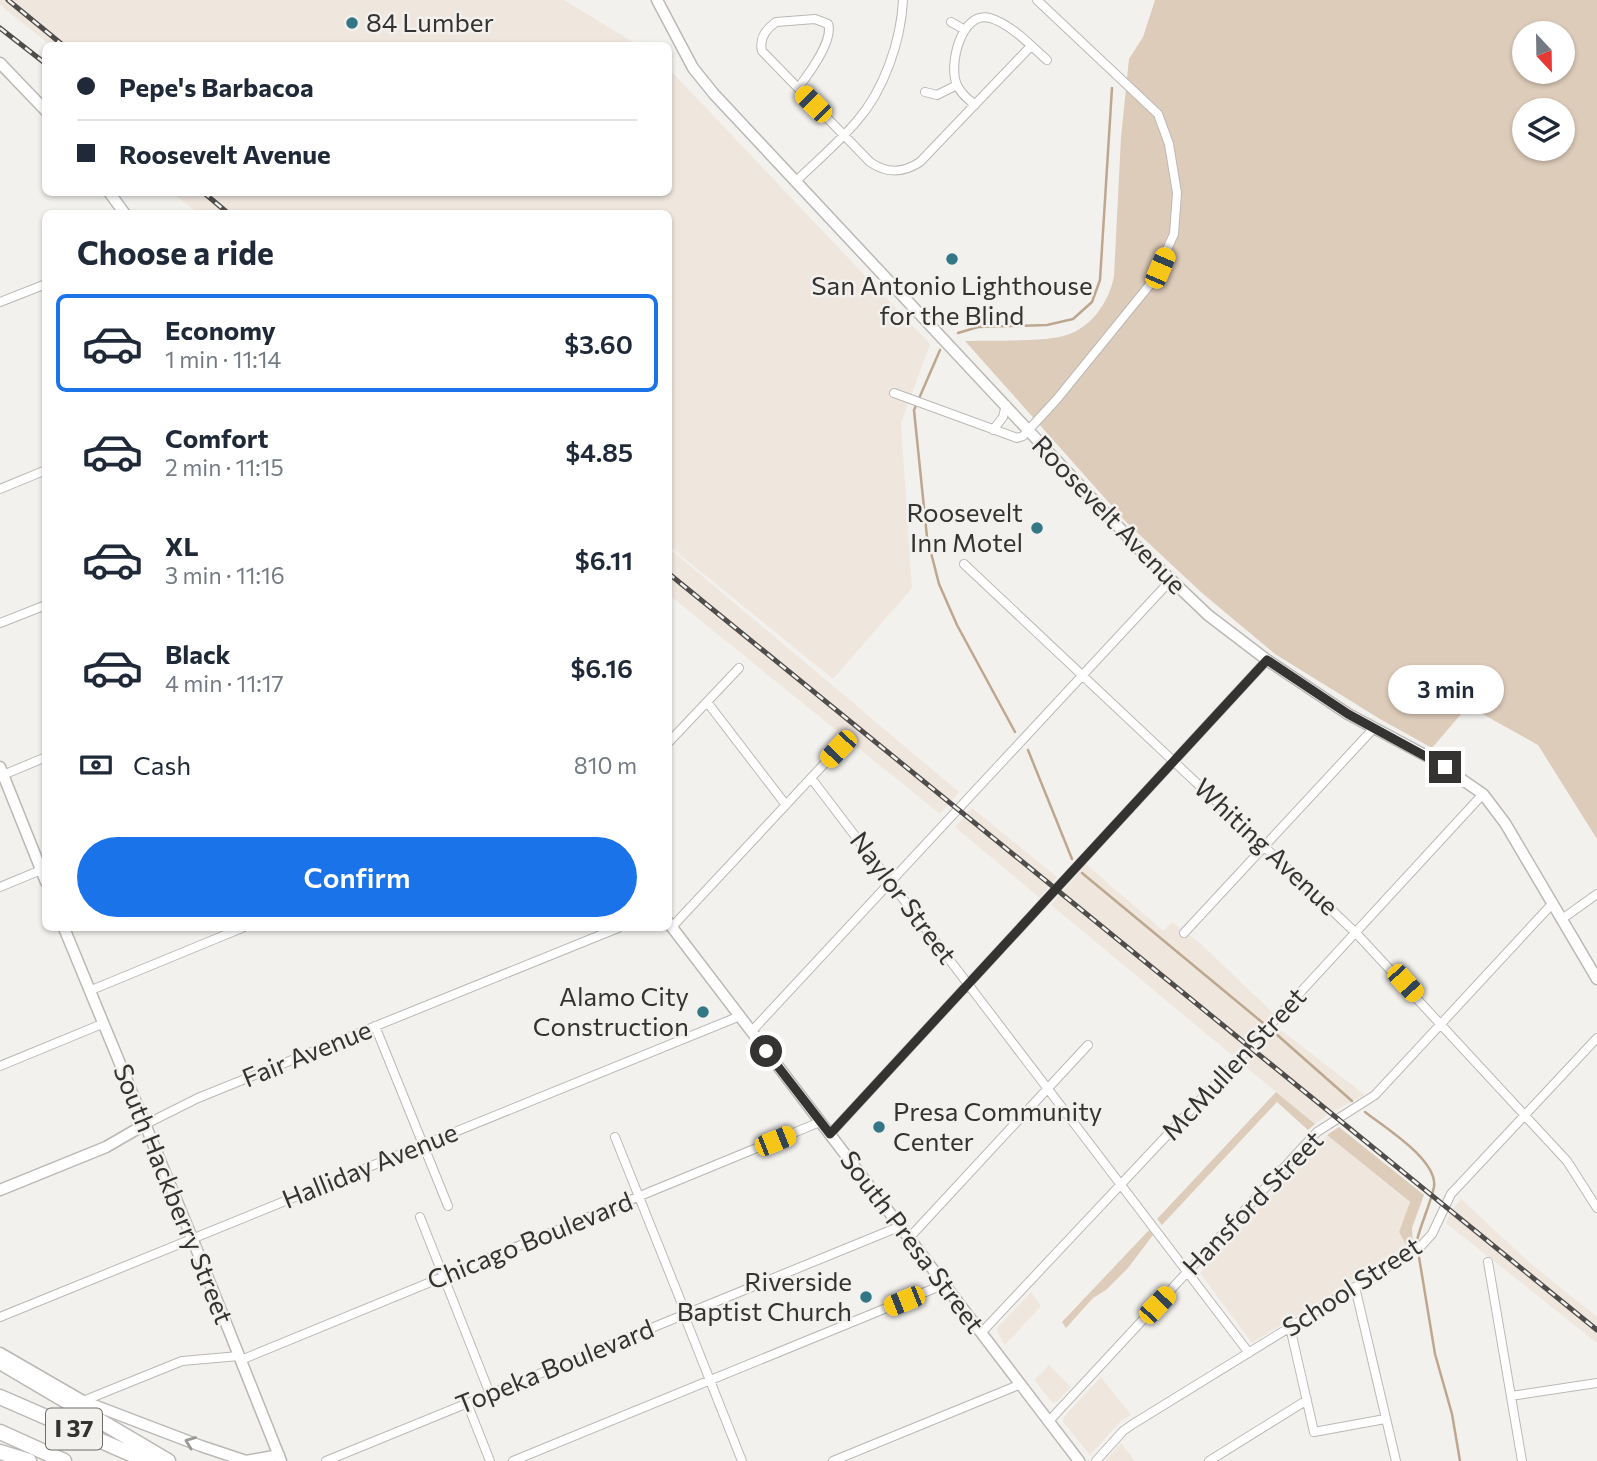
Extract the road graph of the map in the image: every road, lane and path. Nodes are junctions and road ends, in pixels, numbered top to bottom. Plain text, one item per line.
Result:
1 (657, 0) edge
2 (903, 0) edge
3 (1037, 0) edge
4 (951, 22) dead end
5 (965, 30) junction
6 (1031, 46) junction
7 (1047, 60) dead end
8 (0, 62) edge
9 (957, 85) junction
10 (798, 89) junction
11 (925, 92) dead end
12 (975, 105) junction
13 (42, 107) edge
14 (844, 134) junction
15 (795, 182) junction
16 (42, 286) edge
17 (0, 302) edge
18 (894, 393) dead end
19 (1006, 405) junction
20 (993, 430) junction
21 (1029, 430) junction
22 (42, 472) edge
23 (0, 489) edge
24 (964, 564) dead end
25 (1171, 580) junction
26 (42, 607) edge
27 (0, 623) edge
28 (1267, 660) junction
29 (739, 668) dead end
30 (1082, 675) junction
31 (708, 702) junction
32 (1374, 727) junction
33 (672, 739) edge
34 (838, 749) dead end
35 (42, 758) edge
36 (1174, 760) junction
37 (1, 771) edge
38 (811, 778) junction
39 (1483, 794) junction
40 (786, 805) junction
41 (1265, 845) junction
42 (41, 870) joint
43 (890, 882) junction
44 (0, 887) edge
45 (1597, 894) edge
46 (1552, 904) junction
47 (1562, 919) junction
48 (672, 923) edge
49 (672, 928) edge
50 (65, 931) edge
51 (235, 931) edge
52 (611, 931) edge
53 (1184, 933) dead end
54 (1356, 933) junction
55 (1597, 979) edge
56 (969, 985) junction
57 (89, 990) junction
58 (740, 1016) junction
59 (1442, 1023) junction
60 (102, 1024) junction
61 (375, 1026) junction
62 (751, 1032) junction
63 (1597, 1038) edge
64 (1088, 1045) dead end
65 (0, 1066) edge
66 (1048, 1089) junction
67 (1525, 1114) junction
68 (820, 1122) junction
69 (144, 1125) junction
70 (830, 1134) junction
71 (615, 1138) dead end
72 (422, 1144) junction
73 (1121, 1184) junction
74 (0, 1190) edge
75 (638, 1196) junction
76 (448, 1206) dead end
77 (1597, 1208) edge
78 (420, 1217) dead end
79 (901, 1226) junction
80 (192, 1238) junction
81 (909, 1238) junction
82 (1488, 1262) dead end
83 (1187, 1272) junction
84 (443, 1277) junction
85 (945, 1284) junction
86 (1355, 1287) junction
87 (685, 1314) junction
88 (0, 1317) edge
89 (1290, 1327) junction
90 (982, 1332) junction
91 (0, 1353) edge
92 (1248, 1353) junction
93 (240, 1358) junction
94 (0, 1362) edge
95 (710, 1381) junction
96 (1597, 1382) edge
97 (1021, 1384) junction
98 (490, 1394) junction
99 (1511, 1396) junction
100 (0, 1397) edge
101 (1307, 1400) junction
102 (83, 1401) junction
103 (467, 1403) junction
104 (1385, 1419) junction
105 (1049, 1421) junction
106 (0, 1432) edge
107 (0, 1452) edge
108 (280, 1460) edge
109 (29, 1461) edge
110 (64, 1461) edge
111 (147, 1461) edge
112 (167, 1461) edge
113 (326, 1461) edge
114 (490, 1461) edge
115 (513, 1461) edge
116 (742, 1461) edge
117 (833, 1461) edge
118 (1079, 1461) edge
119 (1096, 1461) edge
120 (1209, 1461) edge
121 (1396, 1461) edge
122 (1522, 1461) edge

1 - 15 main road, Roosevelt Avenue
2 - 14 street
3 - 21 street
4 - 5 street
5 - 6 street
5 - 9 street
6 - 7 street
6 - 12 street
8 - 13 main road
9 - 11 street
9 - 12 street
10 - 10 street
10 - 14 street
12 - 14 street
14 - 15 street
15 - 19 main road, Roosevelt Avenue
16 - 17 street
18 - 20 street
19 - 20 street
19 - 21 main road, Roosevelt Avenue
20 - 21 street
21 - 25 main road, Roosevelt Avenue
22 - 23 street
24 - 30 street, Whiting Avenue
25 - 28 main road, Roosevelt Avenue
25 - 30 street
26 - 27 street
28 - 32 main road, Roosevelt Avenue
28 - 36 street
29 - 31 street
30 - 36 street, Whiting Avenue
30 - 43 street
31 - 33 street
31 - 40 street
32 - 39 main road, Roosevelt Avenue
32 - 41 street
34 - 38 street
35 - 37 street
36 - 41 street, Whiting Avenue
36 - 56 street
37 - 42 main road
38 - 40 street
38 - 43 street, Naylor Street
39 - 46 main road, Roosevelt Avenue
39 - 54 street, McMullen Street
40 - 48 street
41 - 53 street
41 - 54 street, Whiting Avenue
42 - 44 street
43 - 56 street, Naylor Street
43 - 62 street
45 - 47 street
46 - 47 main road, Roosevelt Avenue
46 - 59 street, Hansford Street
47 - 55 main road, Roosevelt Avenue
49 - 58 main road, South Presa Street
50 - 57 main road, South Hackberry Street
51 - 57 street
52 - 61 street, Fair Avenue
54 - 59 street, Whiting Avenue
54 - 73 street, McMullen Street
56 - 66 street, Naylor Street
56 - 70 street
57 - 60 main road, South Hackberry Street
58 - 62 main road, South Presa Street
58 - 72 street, Halliday Avenue
59 - 67 street, Whiting Avenue
59 - 83 street, Hansford Street
60 - 65 street
60 - 69 main road, South Hackberry Street
61 - 69 street, Fair Avenue
61 - 72 street
62 - 68 main road, South Presa Street
63 - 67 street, School Street
64 - 66 street
66 - 73 street, Naylor Street
66 - 81 street
67 - 77 street, Whiting Avenue
67 - 86 street, School Street
68 - 70 main road, South Presa Street
68 - 75 street, Chicago Boulevard
69 - 74 main road, Fair Avenue
69 - 80 main road, South Hackberry Street
70 - 79 main road, South Presa Street
71 - 75 street
72 - 76 street
72 - 80 street, Halliday Avenue
73 - 83 street, Naylor Street
73 - 90 street, McMullen Street
75 - 84 street, Chicago Boulevard
75 - 87 street
78 - 84 street
79 - 81 main road, South Presa Street
79 - 87 street, Topeka Boulevard
80 - 88 street, Halliday Avenue
80 - 93 main road, South Hackberry Street
81 - 85 main road, South Presa Street
82 - 99 street
83 - 92 street, Naylor Street
83 - 105 street, Hansford Street
84 - 93 street, Chicago Boulevard
84 - 98 street
85 - 90 main road, South Presa Street
85 - 95 street
86 - 89 street, School Street
86 - 104 street
87 - 95 street
87 - 98 street, Topeka Boulevard
89 - 92 street, School Street
89 - 101 street
90 - 97 main road, South Presa Street
91 - 102 main road
92 - 119 street, School Street
93 - 102 street, Chicago Boulevard
93 - 108 main road, South Hackberry Street
94 - 112 highway
95 - 115 street
95 - 116 street
96 - 99 street
97 - 105 main road, South Presa Street
97 - 117 street
98 - 103 street, Topeka Boulevard
99 - 122 street
100 - 111 highway, I 37
101 - 104 street
101 - 120 street
108 -> 102 main road
103 - 113 street, Topeka Boulevard
103 - 114 street
104 - 121 street
105 - 118 main road, South Presa Street
106 - 110 highway, I 37
107 - 109 highway

